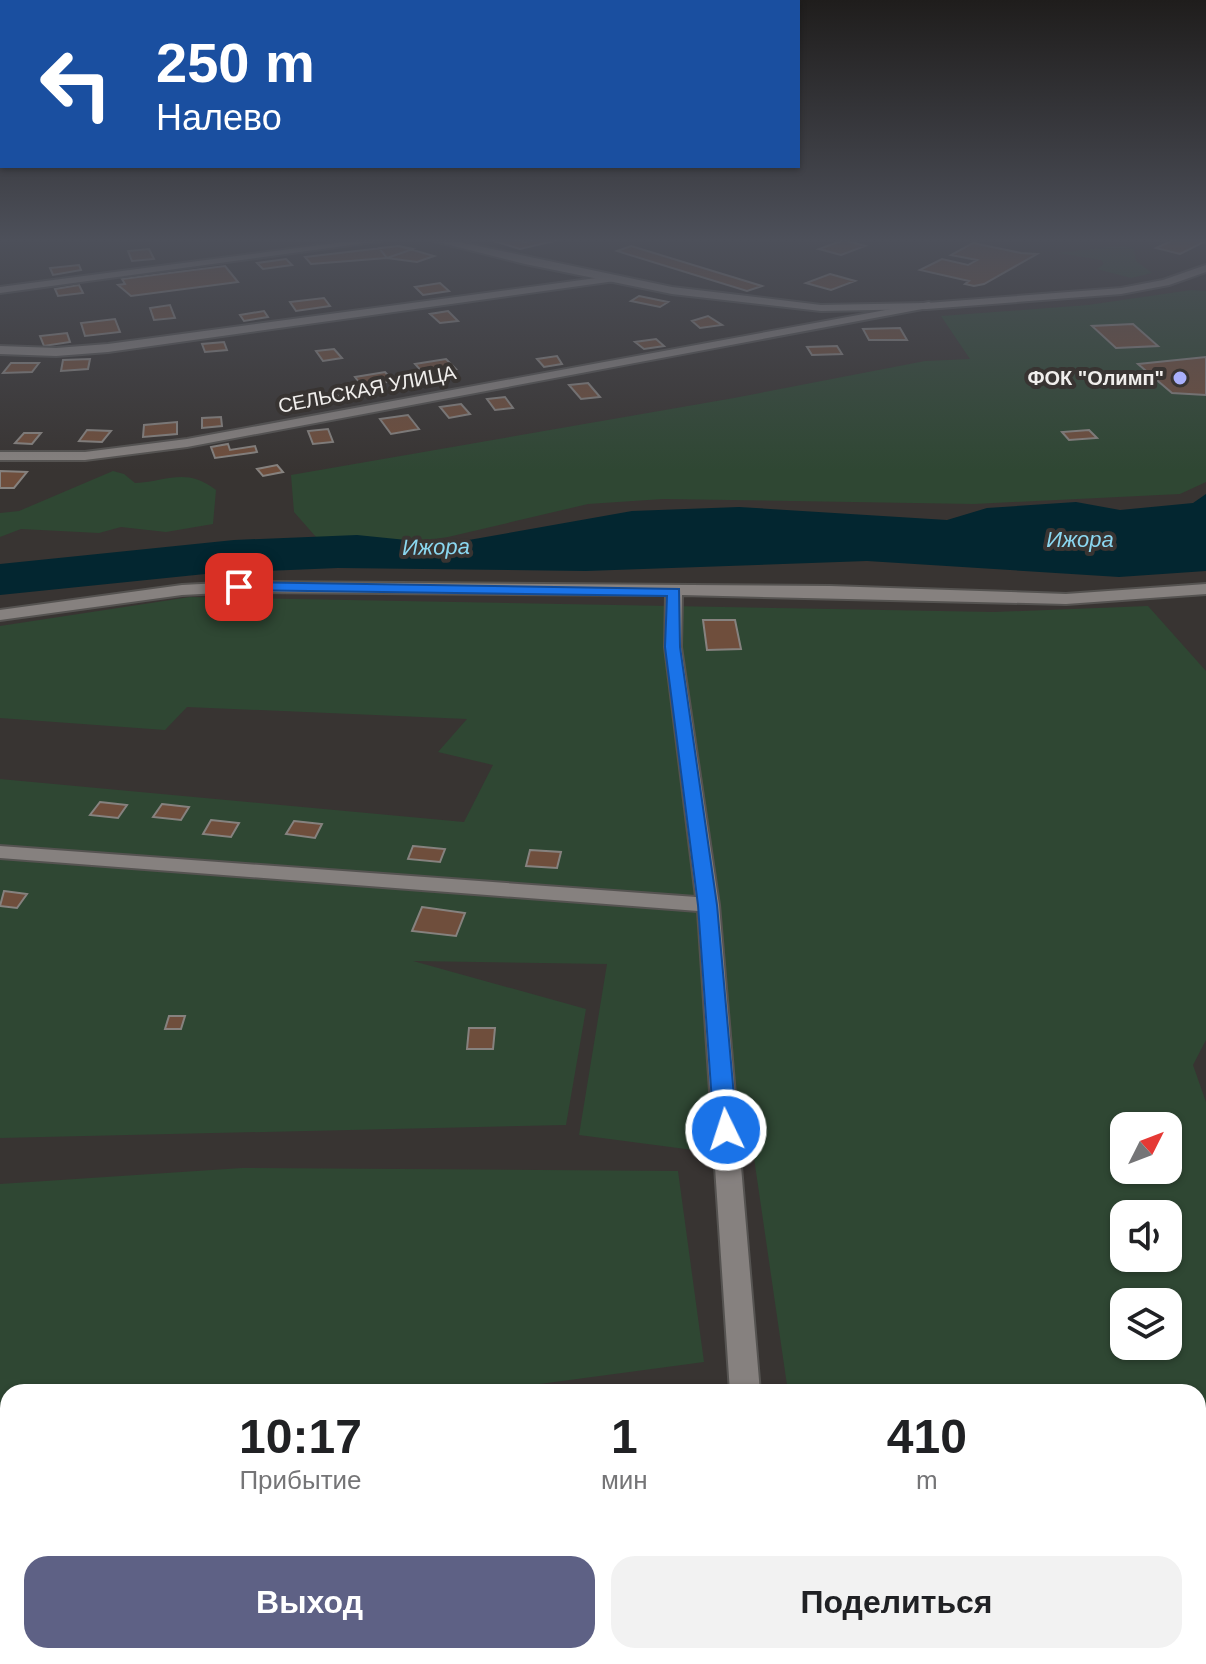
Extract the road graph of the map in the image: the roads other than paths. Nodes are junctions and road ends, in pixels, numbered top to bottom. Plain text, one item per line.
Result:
1 (344, 316) edge
2 (875, 316) edge
3 (0, 350) edge
4 (0, 456) edge
5 (1206, 589) edge
6 (674, 592) junction
7 (0, 615) edge
8 (0, 852) edge
9 (708, 905) junction
10 (744, 1384) edge

1 - 3 street
2 - 4 street, СЕЛЬСКАЯ УЛИЦА
5 - 6 street
6 - 7 street
6 - 9 street
8 - 9 street
9 - 10 street

